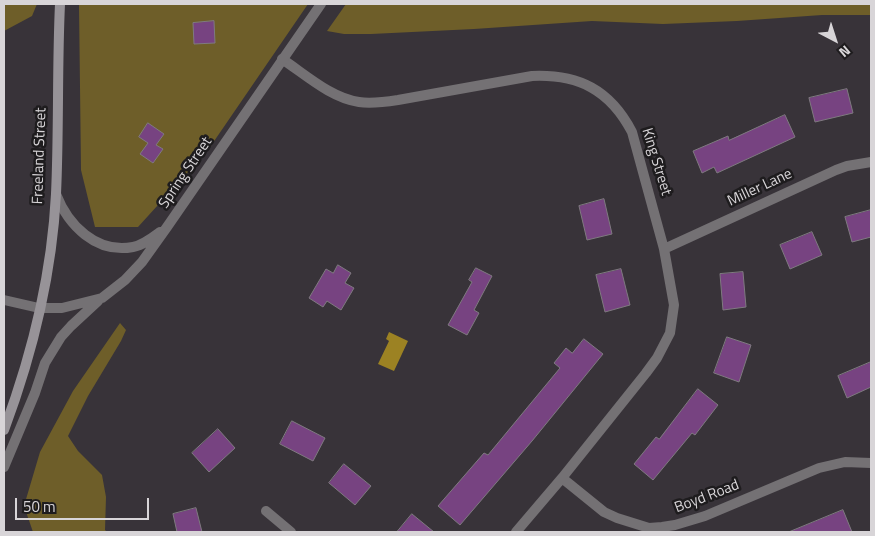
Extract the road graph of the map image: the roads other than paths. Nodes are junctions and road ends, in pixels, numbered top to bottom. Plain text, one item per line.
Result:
1 (60, 4) edge
2 (320, 4) edge
3 (282, 59) junction
4 (871, 162) edge
5 (56, 194) junction
6 (167, 227) junction
7 (664, 249) junction
8 (102, 298) junction
9 (4, 300) edge
10 (40, 308) junction
11 (4, 430) edge
12 (871, 464) edge
13 (4, 467) edge
14 (562, 478) junction
15 (266, 511) dead end
16 (291, 532) edge
17 (516, 532) edge

1 - 5 main road, Freeland Street
2 - 3 street, Spring Street
3 - 6 street, Spring Street
3 - 7 street, King Street
4 - 7 street, Miller Lane
5 - 6 street
5 - 10 main road, Freeland Street
6 - 8 street, Spring Street
7 - 14 street, King Street
8 - 10 street, Spring Street
8 - 13 street
9 - 10 street, Spring Street
10 - 11 main road, Freeland Street
12 - 14 street, Boyd Road
14 - 17 street, King Street
15 - 16 street

